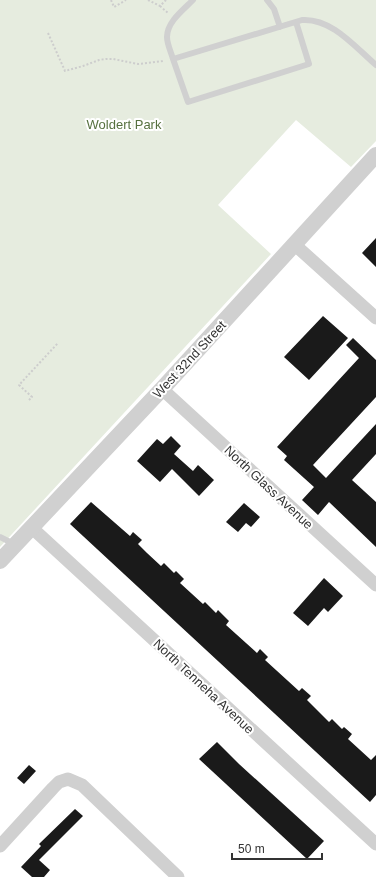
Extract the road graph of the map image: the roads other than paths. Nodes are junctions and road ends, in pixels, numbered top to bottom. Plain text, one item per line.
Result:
1 (193, 0) edge
2 (267, 0) edge
3 (296, 22) junction
4 (280, 27) junction
5 (173, 59) junction
6 (376, 65) edge
7 (376, 156) edge
8 (294, 244) junction
9 (376, 318) edge
10 (162, 388) junction
11 (31, 527) junction
12 (0, 537) edge
13 (15, 544) junction
14 (0, 561) edge
15 (376, 585) edge
16 (376, 844) edge
17 (0, 846) edge
18 (178, 877) edge

1 - 5 lane
2 - 4 lane
3 - 4 lane
3 - 5 lane
3 - 6 lane
4 - 5 lane
7 - 8 street, West 32nd Street
8 - 9 street
8 - 10 street, West 32nd Street
10 - 11 street, West 32nd Street
10 - 15 street, North Glass Avenue
11 - 13 street, West 32nd Street
11 - 16 street, North Tenneha Avenue
12 - 13 lane
13 - 14 street, West 32nd Street
17 - 18 street

